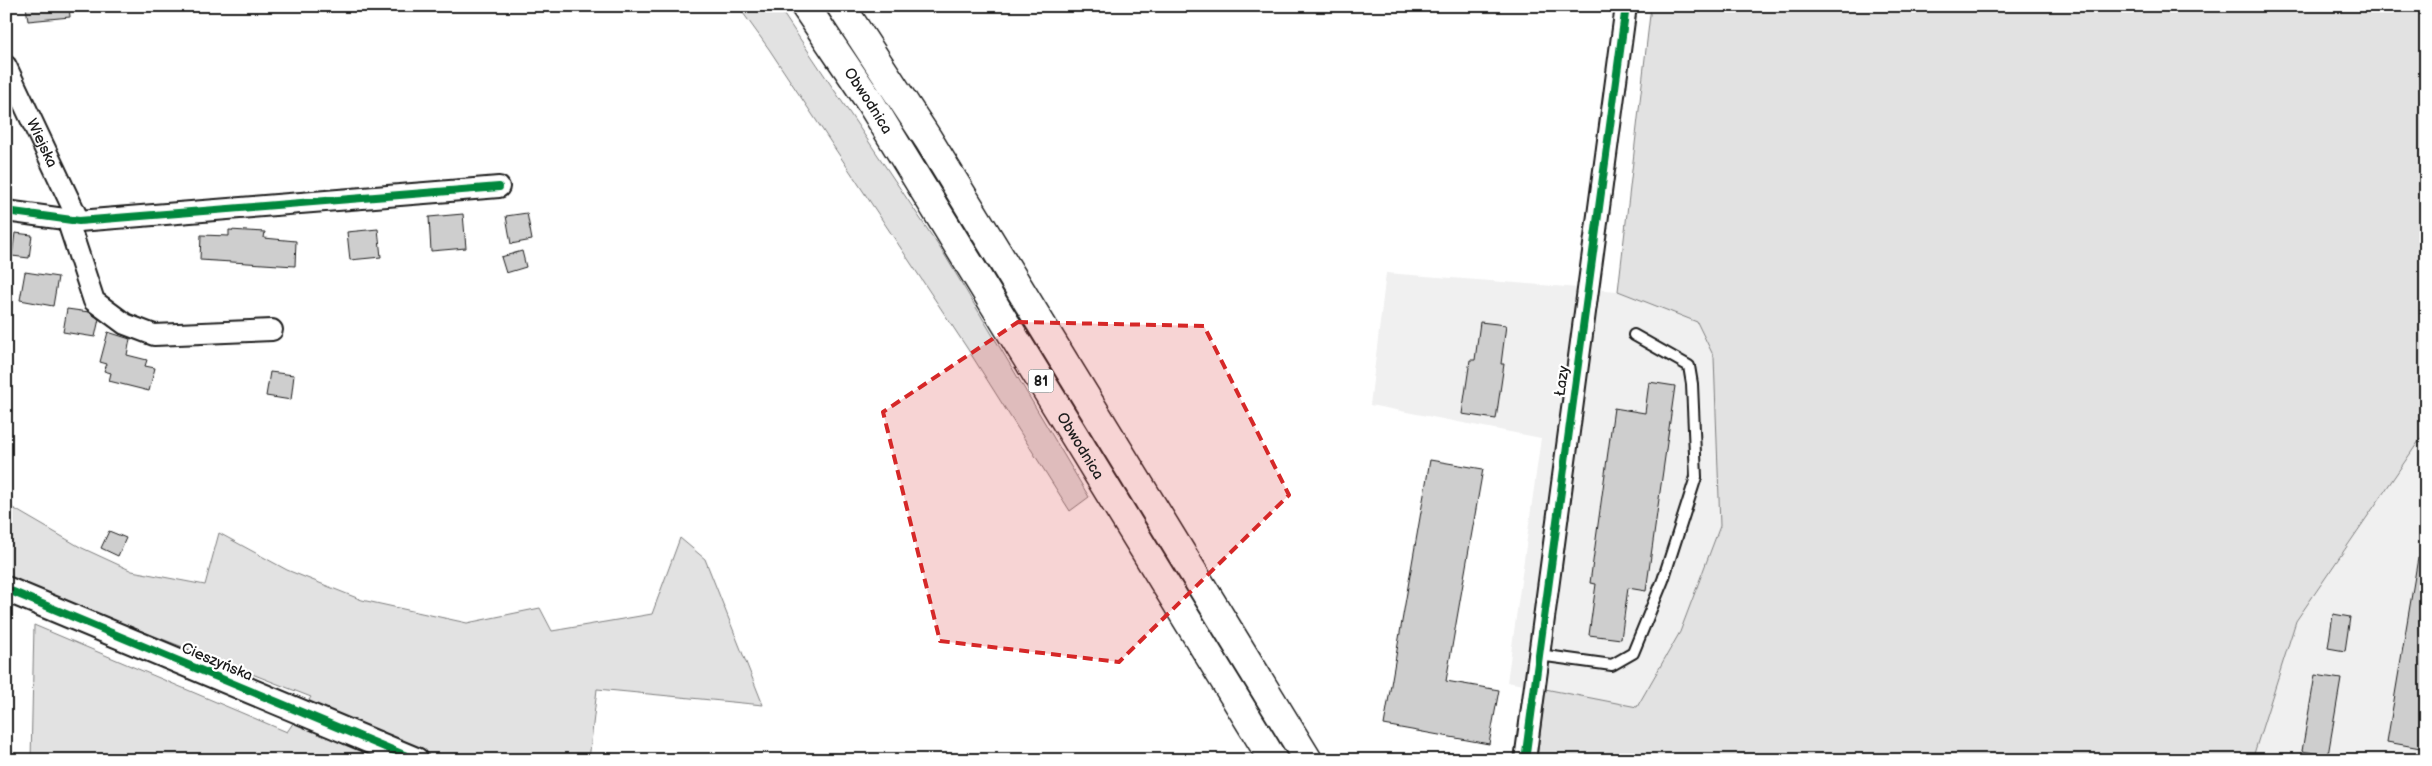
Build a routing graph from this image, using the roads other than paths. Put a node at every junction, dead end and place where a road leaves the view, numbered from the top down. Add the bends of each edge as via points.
1 (805, 6) edge
2 (841, 6) edge
3 (1626, 6) edge
4 (6, 66) edge
5 (499, 187) dead end
6 (6, 211) edge
7 (73, 220) junction
8 (272, 330) dead end
9 (1634, 335) dead end
10 (6, 589) edge
11 (1539, 655) junction
12 (416, 760) edge
13 (1272, 760) edge
14 (1308, 760) edge
15 (1525, 760) edge

1 - 13 main road, Obwodnica / 81 via 895,144
2 - 14 main road, Obwodnica / 81 via 928,139
3 - 11 street, Łazy
4 - 7 street, Wiejska
5 - 7 street
6 - 7 street
7 - 8 street, Wiejska via 94,301 125,324 154,334
9 - 11 lane via 1689,366 1696,477 1663,580 1633,653 1612,665
10 - 12 street, Cieszyńska
11 - 15 street, Łazy

